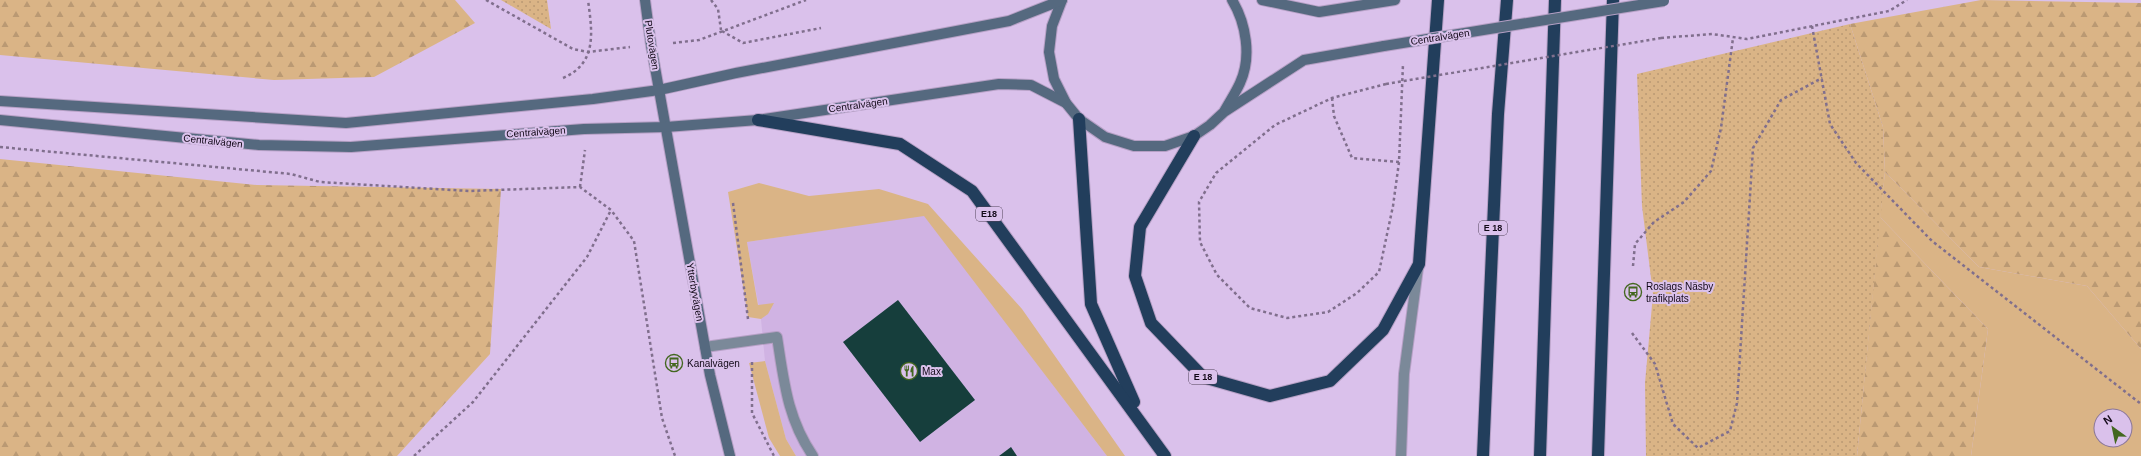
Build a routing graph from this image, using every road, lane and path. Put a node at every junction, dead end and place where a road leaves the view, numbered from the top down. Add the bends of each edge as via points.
1 (486, 0) edge
2 (588, 0) edge
3 (645, 0) edge
4 (711, 0) edge
5 (806, 0) edge
6 (1062, 0) edge
7 (1232, 0) edge
8 (1262, 0) edge
9 (1394, 0) edge
10 (1438, 0) edge
11 (1507, 0) edge
12 (1555, 0) edge
13 (1613, 0) edge
14 (1907, 0) edge
15 (1667, 1) edge
16 (1812, 26) junction
17 (821, 28) dead end
18 (721, 30) junction
19 (1733, 38) junction
20 (588, 52) junction
21 (1403, 62) dead end
22 (1822, 78) junction
23 (558, 81) dead end
24 (659, 90) junction
25 (1332, 98) junction
26 (0, 101) edge
27 (1066, 103) junction
28 (1224, 112) junction
29 (0, 120) edge
30 (758, 120) junction
31 (1079, 120) junction
32 (666, 127) junction
33 (1194, 136) junction
34 (0, 147) edge
35 (1398, 162) junction
36 (611, 210) junction
37 (1419, 264) junction
38 (1633, 266) dead end
39 (1632, 333) dead end
40 (705, 346) junction
41 (2141, 404) edge
42 (1143, 423) junction
43 (414, 456) edge
44 (675, 456) edge
45 (730, 456) edge
46 (813, 456) edge
47 (1165, 456) edge
48 (1401, 456) edge
49 (1484, 456) edge
50 (1540, 456) edge
51 (1598, 456) edge

1 - 20 path via 573,49
2 - 20 path via 592,32
3 - 24 street, Plutovägen
4 - 18 path via 718,9
5 - 18 path
6 - 24 street, Centralvägen via 1009,21
6 - 27 street, Centralvägen via 1052,26 1049,52 1054,79
7 - 28 street, Centralvägen via 1241,15 1247,49 1241,82
8 - 9 street via 1319,12
10 - 37 highway, E 18
11 - 49 highway, E 18 via 1498,114
12 - 50 highway
13 - 51 highway
14 - 16 path via 1889,11
15 - 28 street, Centralvägen, bridge via 1304,60
16 - 19 path via 1747,39
16 - 22 path
17 - 18 path via 743,43
19 - 25 path, bridge via 1712,34 1661,38 1386,84
19 - 38 path via 1721,128 1711,171 1684,202 1654,222 1635,244
20 - 23 path via 581,67
21 - 35 path
22 - 39 path via 1781,100 1753,148 1737,403 1730,431 1698,448 1673,424 1654,364
22 - 41 path via 1830,124 1861,169 1932,241
24 - 26 street, Centralvägen via 593,100 346,123
24 - 32 street, Plutovägen
25 - 35 path via 1334,116 1352,158
25 - 35 path via 1275,125 1216,173 1199,202 1200,242 1217,275 1250,308 1288,318 1328,312 1357,293 1379,272 1393,206
27 - 30 street, Centralvägen via 1032,86 999,84
27 - 31 street, Centralvägen
28 - 33 street, Centralvägen
29 - 32 street, Centralvägen via 259,145 351,147 599,128
30 - 32 street, Centralvägen
30 - 42 highway, E18 via 900,144 972,191
31 - 33 street, Centralvägen via 1105,137 1134,146 1165,146
31 - 42 highway, E18 via 1091,304
32 - 40 street, Ytterbyvägen
33 - 37 highway, E 18 via 1140,227 1135,276 1151,323 1202,377 1270,396 1330,381 1383,330
34 - 36 path via 291,174 320,182 469,191 580,187
36 - 43 path via 587,257 473,402
36 - 44 path via 634,241 662,418
37 - 48 lane via 1404,374
40 - 45 street, Ytterbyvägen
40 - 46 lane via 777,337 791,416 804,444
42 - 47 highway, E18

